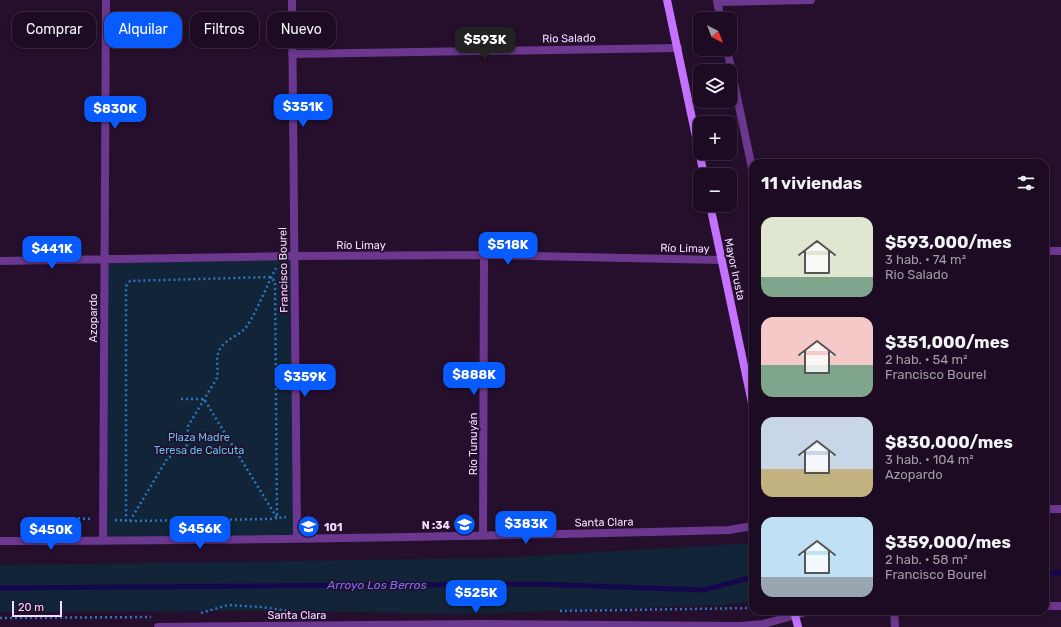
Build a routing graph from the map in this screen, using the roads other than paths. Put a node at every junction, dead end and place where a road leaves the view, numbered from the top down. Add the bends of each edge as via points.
1 (106, 0) edge
2 (292, 0) edge
3 (667, 0) edge
4 (811, 0) edge
5 (719, 12) edge
6 (678, 48) junction
7 (292, 54) junction
8 (728, 56) edge
9 (750, 159) edge
10 (703, 168) edge
11 (711, 212) edge
12 (1049, 251) edge
13 (1061, 251) edge
14 (484, 255) junction
15 (294, 256) junction
16 (105, 260) junction
17 (721, 260) junction
18 (0, 261) edge
19 (749, 390) edge
20 (1049, 509) edge
21 (1061, 509) edge
22 (749, 527) edge
23 (483, 536) junction
24 (297, 539) junction
25 (0, 541) edge
26 (103, 541) junction
27 (1049, 606) edge
28 (1061, 606) edge
29 (789, 615) edge
30 (795, 615) edge
31 (894, 615) edge
32 (297, 626) edge
33 (486, 626) edge
34 (158, 627) edge
35 (798, 627) edge
36 (895, 627) edge

1 - 16 street, Azopardo
2 - 7 street, Francisco Bourel
3 - 6 main road
4 - 5 street via 717,2
6 - 7 street, Rio Salado
6 - 10 main road
7 - 15 street, Francisco Bourel
8 - 9 street
11 - 17 main road, Mayor Irusta
12 - 13 street
14 - 15 street, Río Limay
14 - 17 street, Río Limay
14 - 23 street, Río Tunuyán
15 - 16 street, Río Limay
15 - 24 street, Francisco Bourel
16 - 18 street, Río Limay
16 - 26 street, Azopardo
17 - 19 main road, Mayor Irusta
20 - 21 street
22 - 23 street, Santa Clara via 729,530
23 - 24 street, Santa Clara
24 - 26 street, Santa Clara
25 - 26 street, Santa Clara
27 - 28 street
29 - 33 street, Santa Clara via 763,624 740,626
30 - 35 main road
31 - 36 street
32 - 33 street, Santa Clara
32 - 34 street, Santa Clara

